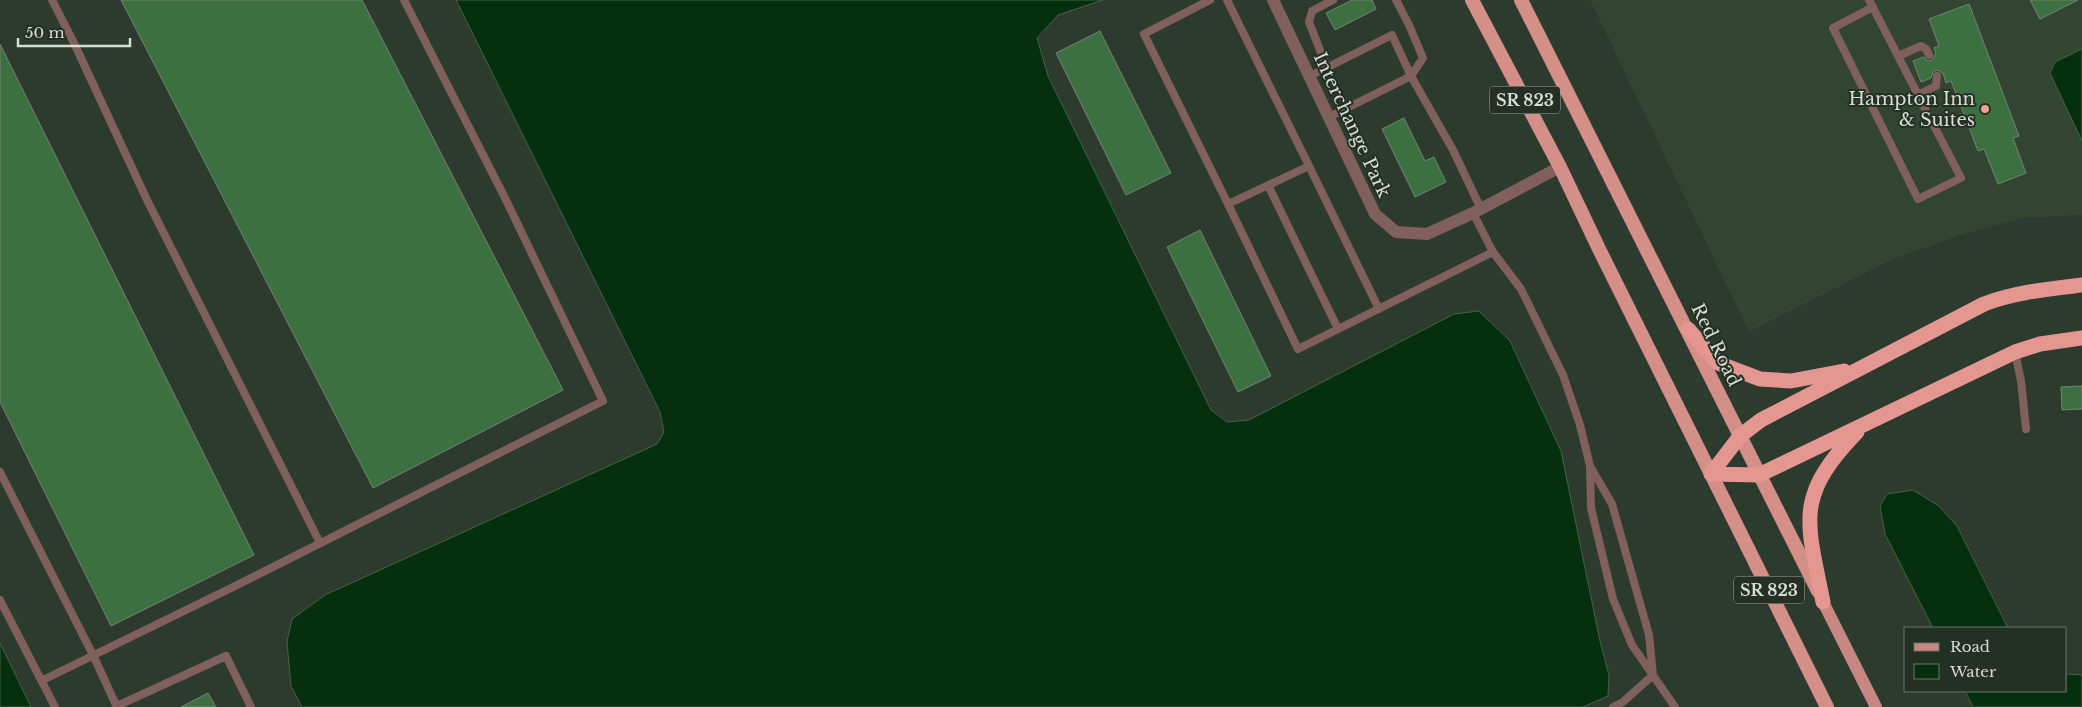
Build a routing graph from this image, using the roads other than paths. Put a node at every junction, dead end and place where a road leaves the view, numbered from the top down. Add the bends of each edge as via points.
1 (52, 0) edge
2 (404, 0) edge
3 (1210, 0) edge
4 (1227, 0) edge
5 (1273, 0) edge
6 (1333, 0) edge
7 (1396, 0) edge
8 (1472, 0) edge
9 (1521, 0) edge
10 (1871, 3) edge
11 (1929, 55) dead end
12 (1898, 56) junction
13 (1327, 68) junction
14 (1310, 76) junction
15 (1411, 76) junction
16 (1937, 76) dead end
17 (1918, 95) junction
18 (1329, 117) junction
19 (1309, 166) junction
20 (1560, 167) junction
21 (1268, 186) junction
22 (1228, 204) junction
23 (1477, 211) junction
24 (1493, 252) junction
25 (2082, 285) edge
26 (1379, 309) junction
27 (1338, 329) junction
28 (1688, 329) junction
29 (2082, 338) edge
30 (2015, 352) junction
31 (1860, 368) junction
32 (1864, 425) junction
33 (2026, 429) dead end
34 (1740, 436) junction
35 (1590, 466) junction
36 (0, 472) edge
37 (1711, 474) junction
38 (1758, 475) junction
39 (320, 543) junction
40 (0, 600) edge
41 (1823, 602) junction
42 (93, 655) junction
43 (1653, 675) junction
44 (43, 680) junction
45 (117, 706) edge
46 (55, 707) edge
47 (251, 707) edge
48 (1613, 707) edge
49 (1676, 707) edge
50 (1827, 707) edge
51 (1876, 707) edge

1 - 39 lane via 147,200
2 - 39 lane via 603,401
3 - 22 lane via 1144,34
4 - 19 lane
5 - 14 street, Interchange Park
6 - 13 lane via 1312,11 1309,22
7 - 15 lane via 1423,58
8 - 20 highway, SR 823
9 - 28 highway, Red Road / SR 823
10 - 12 lane
10 - 17 lane via 1833,28 1918,199 1961,178
11 - 12 lane via 1921,46
12 - 17 lane
13 - 14 lane
13 - 15 lane via 1392,35
14 - 18 street, Interchange Park
15 - 18 lane
15 - 23 lane via 1453,150
16 - 17 lane via 1936,86
18 - 23 street, Interchange Park via 1375,214 1396,232 1427,234
19 - 21 lane
19 - 26 lane
20 - 23 street, Interchange Park
20 - 37 highway, SR 823
21 - 22 lane
21 - 27 lane
22 - 27 lane via 1298,349
23 - 24 lane
24 - 26 lane
24 - 35 lane via 1521,289 1563,375
25 - 31 highway via 2000,298
26 - 27 lane
28 - 31 highway via 1718,363 1760,379 1790,381
28 - 34 highway, Red Road / SR 823
29 - 30 highway via 2040,344
30 - 32 highway
30 - 33 lane via 2022,381
31 - 34 highway via 1761,420
32 - 38 highway
32 - 41 highway via 1830,462 1813,492 1809,522
34 - 37 highway
34 - 38 highway, Red Road / SR 823
35 - 43 lane via 1612,504 1649,635
35 - 43 lane via 1590,508 1613,599 1632,645
36 - 42 lane
37 - 38 highway
37 - 50 highway, SR 823
38 - 41 highway, Red Road / SR 823
39 - 42 lane
40 - 44 lane
41 - 51 main road, Red Road / SR 823
42 - 44 lane
42 - 45 lane
43 - 48 lane
43 - 49 lane
44 - 46 lane
45 - 47 lane via 226,656

